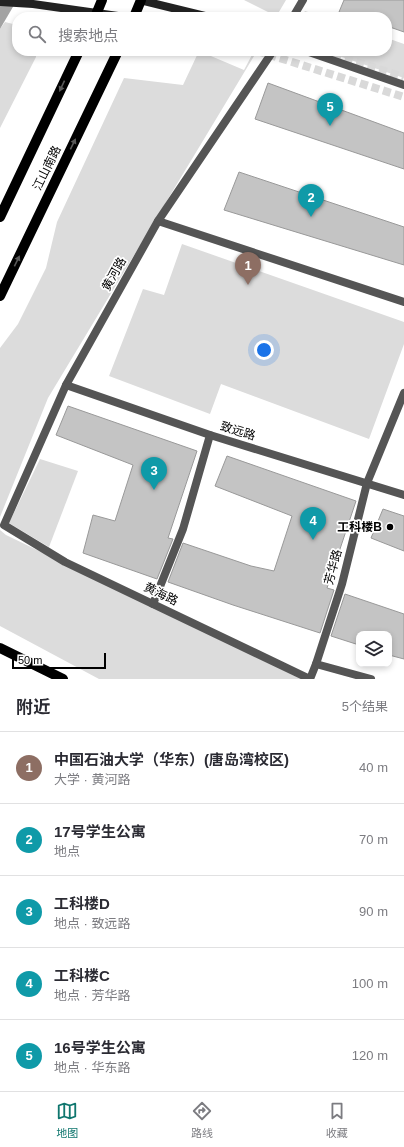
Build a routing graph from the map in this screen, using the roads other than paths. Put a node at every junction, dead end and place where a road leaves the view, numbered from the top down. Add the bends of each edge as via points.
1 (102, 0) edge
2 (141, 0) edge
3 (303, 0) edge
4 (0, 2) edge
5 (79, 12) edge
6 (97, 12) edge
7 (136, 12) edge
8 (189, 12) edge
9 (296, 12) edge
10 (77, 56) edge
11 (116, 56) edge
12 (270, 56) edge
13 (320, 56) edge
14 (404, 85) edge
15 (0, 217) edge
16 (158, 221) junction
17 (0, 296) edge
18 (404, 302) edge
19 (66, 386) junction
20 (404, 393) edge
21 (210, 435) junction
22 (367, 483) junction
23 (404, 495) edge
24 (4, 525) joint
25 (154, 604) junction
26 (0, 648) edge
27 (316, 664) junction
28 (63, 679) edge
29 (310, 679) edge
30 (371, 679) edge

1 - 6 main road
2 - 7 main road
2 - 8 main road
3 - 9 street
4 - 5 main road via 33,4
10 -> 15 main road, 江山南路
17 -> 11 main road, 江山南路
12 - 16 street, 黄河路
13 - 14 street
16 - 18 street
16 - 19 street, 黄河路
19 - 21 street, 致远路
19 - 24 street, 黄河路
20 - 22 street, 芳华路
21 - 22 street, 致远路
21 - 25 street via 183,529
22 - 23 street, 致远路
22 - 27 street, 芳华路 via 342,584
24 - 25 street, 黄海路 via 65,562
25 - 29 street, 黄海路
26 - 28 main road
27 - 29 street, 芳华路
27 - 30 street

